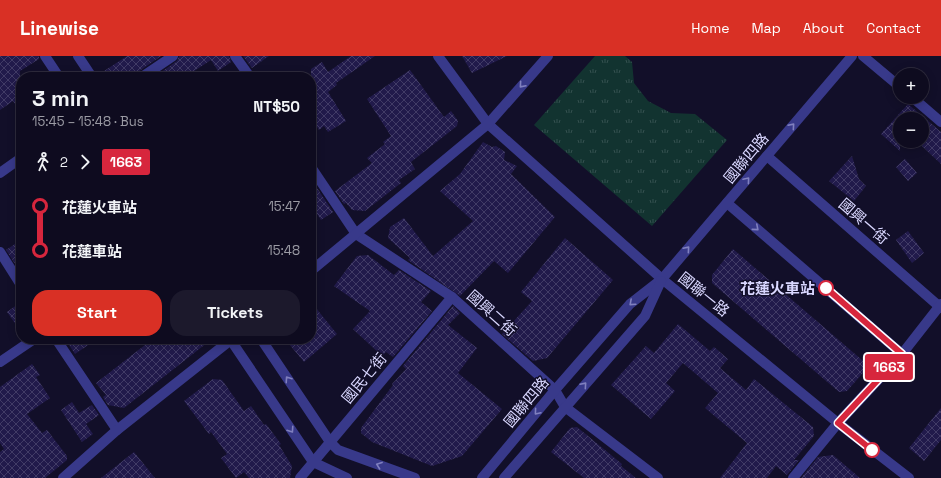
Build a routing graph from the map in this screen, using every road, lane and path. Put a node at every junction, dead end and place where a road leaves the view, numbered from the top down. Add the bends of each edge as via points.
1 (45, 56) edge
2 (78, 56) edge
3 (173, 56) edge
4 (235, 56) edge
5 (438, 56) edge
6 (548, 56) edge
7 (852, 56) edge
8 (863, 56) edge
9 (56, 72) edge
10 (89, 72) edge
11 (149, 72) edge
12 (246, 72) edge
13 (893, 81) edge
14 (920, 104) edge
15 (941, 122) edge
16 (488, 124) junction
17 (767, 156) junction
18 (16, 161) edge
19 (0, 172) edge
20 (316, 174) edge
21 (727, 203) junction
22 (356, 234) junction
23 (0, 252) edge
24 (316, 268) edge
25 (16, 276) edge
26 (662, 279) junction
27 (452, 297) junction
28 (940, 306) edge
29 (27, 344) edge
30 (59, 344) edge
31 (225, 344) edge
32 (234, 344) edge
33 (264, 344) edge
34 (902, 354) junction
35 (0, 362) edge
36 (555, 390) junction
37 (565, 407) junction
38 (838, 423) junction
39 (117, 430) junction
40 (330, 442) junction
41 (313, 462) junction
42 (63, 478) edge
43 (300, 478) edge
44 (347, 478) edge
45 (415, 478) edge
46 (482, 478) edge
47 (504, 478) edge
48 (658, 478) edge
49 (793, 478) edge
50 (909, 478) edge

1 - 9 street
2 - 10 street
3 - 11 street
4 - 12 street
5 - 16 street, 國聯一路
6 -> 16 street
17 -> 7 street, 國聯四路
8 - 13 street
14 - 15 street
16 - 22 street
16 - 26 street, 國聯一路
21 -> 17 street, 國聯四路
17 - 28 street, 國興一街
18 - 19 street
20 - 22 street, 國興二街
26 -> 21 street, 國聯四路
21 -> 34 street
22 - 24 street
22 - 27 street, 國興二街
23 - 25 street
26 -> 36 street, 國聯四路 via 630,304
37 -> 26 street, 國聯四路 via 644,316
26 - 38 street, 國聯一路
27 - 36 street, 國興二街
27 - 40 street, 國民七街
28 - 34 street
29 - 35 street
30 - 39 street
31 - 39 street
32 -> 41 street
40 -> 33 street
34 - 38 street
36 - 37 street, 國興二街
36 -> 46 street, 國聯四路
37 - 47 street, 國聯四路
37 - 48 street, 國興二街
38 - 49 street
38 - 50 street, 國聯一路
39 - 42 street
40 - 41 street, 國民七街
45 -> 40 street via 338,450
41 - 43 street, 國民七街
41 - 44 street

